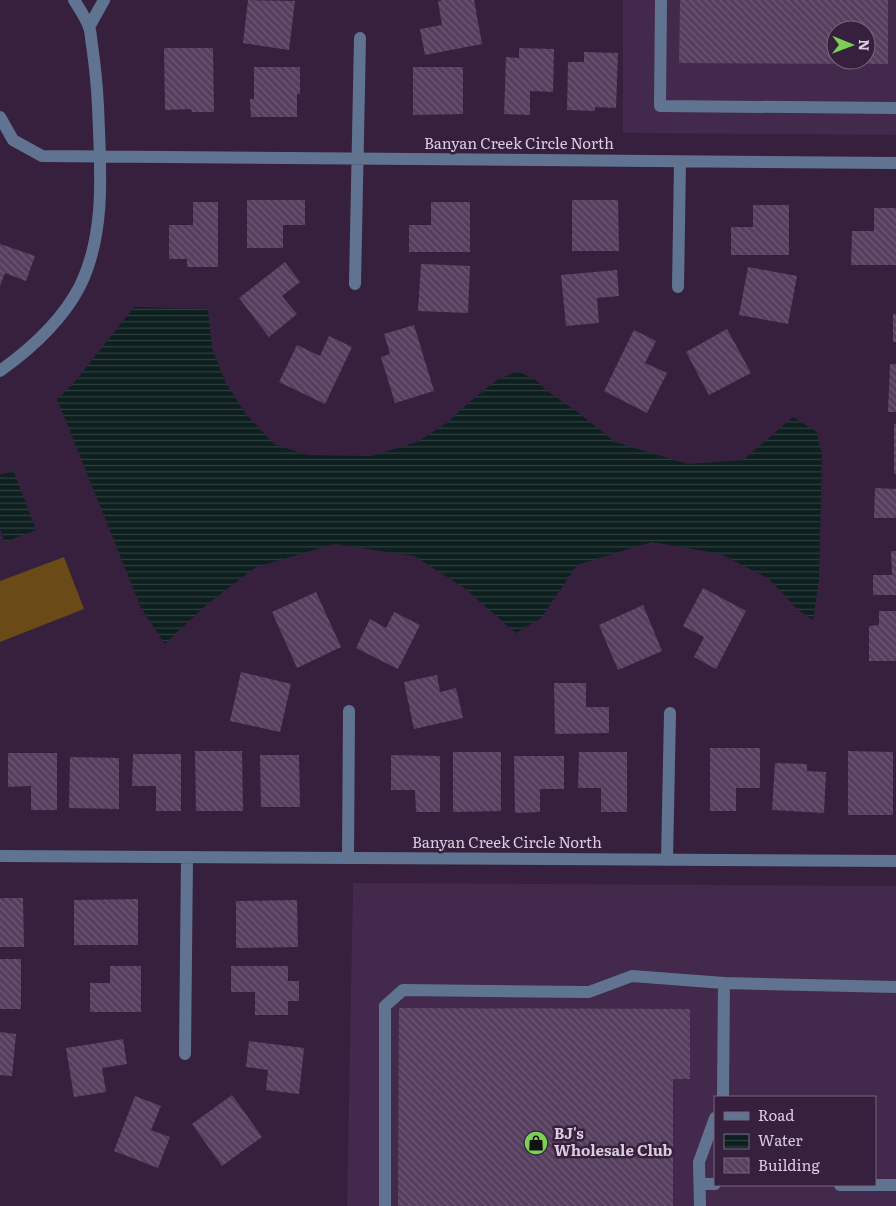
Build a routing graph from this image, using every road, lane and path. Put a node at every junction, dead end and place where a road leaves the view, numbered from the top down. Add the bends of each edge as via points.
1 (74, 0) edge
2 (104, 0) edge
3 (661, 0) edge
4 (89, 27) junction
5 (360, 38) dead end
6 (896, 108) edge
7 (0, 117) edge
8 (99, 157) junction
9 (358, 160) junction
10 (680, 162) junction
11 (896, 162) edge
12 (355, 284) dead end
13 (678, 287) dead end
14 (0, 371) edge
15 (349, 711) dead end
16 (670, 713) dead end
17 (0, 856) edge
18 (187, 857) junction
19 (348, 858) junction
20 (667, 860) junction
21 (896, 861) edge
22 (724, 983) junction
23 (896, 987) edge
24 (185, 1054) dead end
25 (723, 1096) edge
26 (714, 1121) edge
27 (700, 1184) junction
28 (714, 1184) edge
29 (876, 1185) edge
30 (896, 1185) edge
31 (385, 1206) edge
32 (700, 1206) edge

1 - 4 street
2 - 4 street
3 - 6 street via 660,106
4 - 8 street via 96,77
5 - 9 street
7 - 8 street, Banyan Creek Circle North via 13,140 42,156
8 - 9 street, Banyan Creek Circle North
8 - 14 street via 97,226 80,286 48,330
9 - 10 street, Banyan Creek Circle North
9 - 12 street
10 - 11 street, Banyan Creek Circle North
10 - 13 street
15 - 19 street
16 - 20 street
17 - 18 street, Banyan Creek Circle North
18 - 19 street, Banyan Creek Circle North
18 - 24 street
19 - 20 street, Banyan Creek Circle North
20 - 21 street, Banyan Creek Circle North
22 - 23 street
22 - 25 street
22 - 31 street via 632,976 589,992 403,990 385,1006
26 - 27 street via 700,1162
27 - 28 street
27 - 32 street
29 - 30 street

